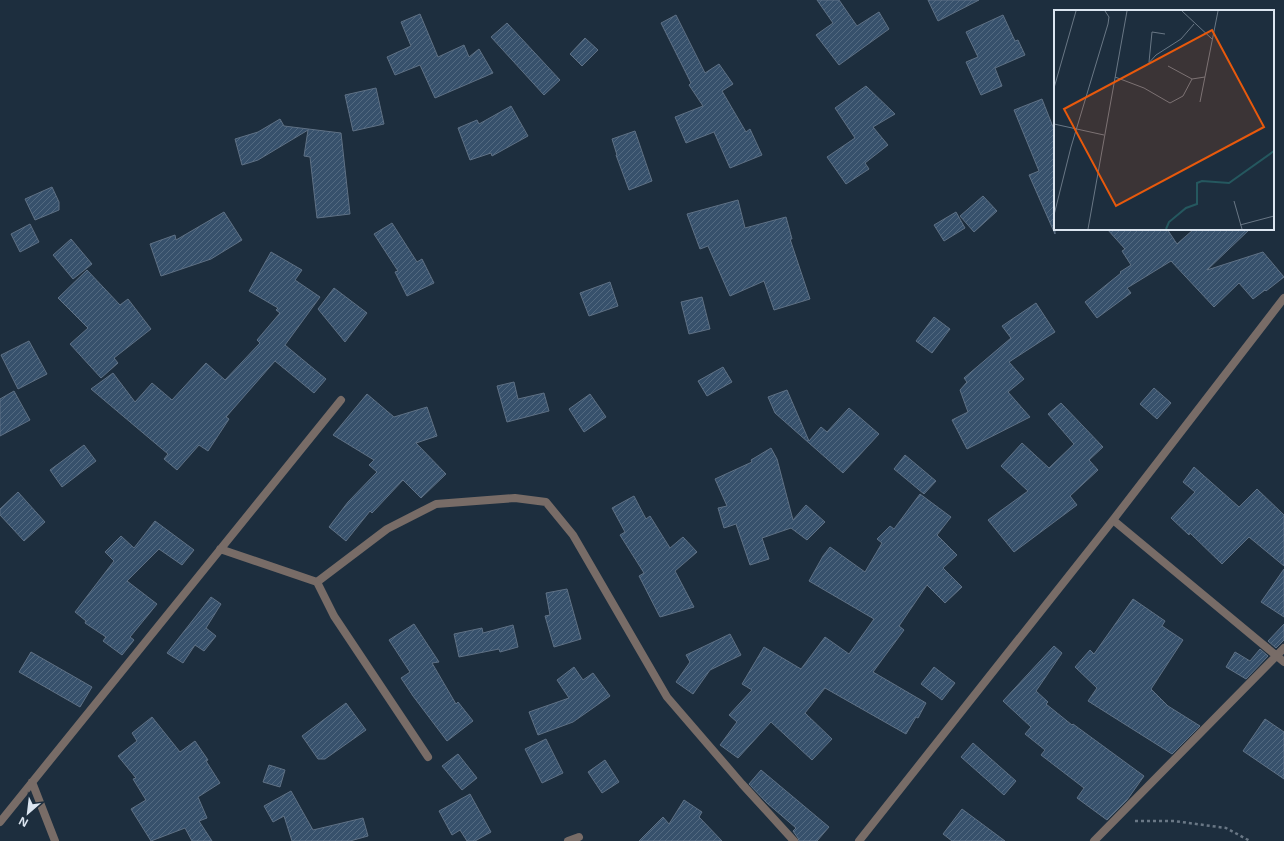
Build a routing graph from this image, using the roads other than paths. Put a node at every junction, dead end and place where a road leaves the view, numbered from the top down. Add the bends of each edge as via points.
1 (1284, 298) edge
2 (341, 400) dead end
3 (1113, 520) junction
4 (220, 549) junction
5 (317, 582) junction
6 (1284, 648) edge
7 (1277, 655) junction
8 (1284, 662) edge
9 (428, 756) dead end
10 (32, 782) junction
11 (0, 822) edge
12 (579, 837) dead end
13 (55, 841) edge
14 (568, 841) edge
15 (794, 841) edge
16 (859, 841) edge
17 (1094, 841) edge

1 - 3 street
2 - 4 street
3 - 7 street
3 - 16 street
4 - 5 street
4 - 10 street
5 - 9 street via 334,616
5 - 15 street via 387,529 436,504 515,498 546,502 574,535 667,697
6 - 7 street
7 - 8 street
7 - 17 street
10 - 11 street
10 - 13 street
12 - 14 street

